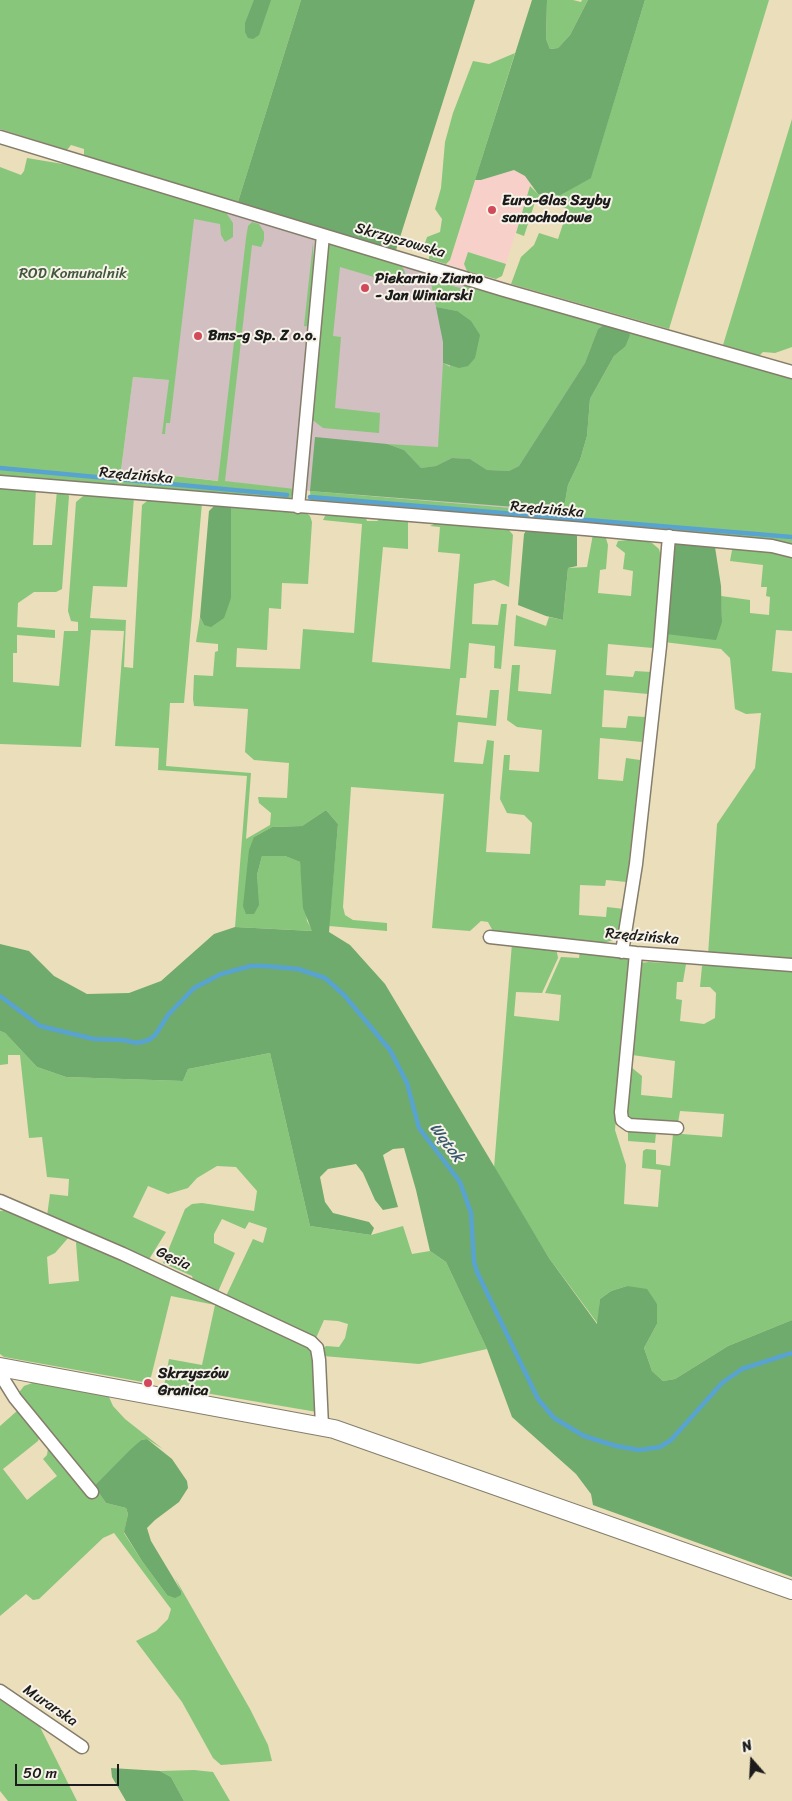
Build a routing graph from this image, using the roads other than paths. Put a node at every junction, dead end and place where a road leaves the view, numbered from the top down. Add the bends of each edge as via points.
1 (0, 136) edge
2 (322, 235) junction
3 (792, 372) edge
4 (0, 482) edge
5 (298, 507) junction
6 (669, 536) junction
7 (792, 551) edge
8 (490, 937) dead end
9 (622, 952) junction
10 (636, 953) junction
11 (792, 965) edge
12 (677, 1128) dead end
13 (0, 1201) edge
14 (0, 1368) edge
15 (322, 1426) junction
16 (92, 1492) dead end
17 (792, 1590) edge
18 (0, 1691) edge
19 (82, 1748) dead end

1 - 2 street, Skrzyszowska
2 - 3 street, Skrzyszowska
2 - 5 street
4 - 5 street, Rzędzińska
5 - 6 street, Rzędzińska
6 - 7 street, Rzędzińska via 772,546
6 - 9 street via 636,864
8 - 9 street, Rzędzińska
9 - 10 street, Rzędzińska
10 - 11 street, Rzędzińska
10 - 12 street via 622,1120 629,1125
13 - 15 street, Gęsia via 312,1342 319,1360
14 - 15 street
14 - 16 street via 4,1382 15,1398
15 - 17 street
18 - 19 street, Murarska

